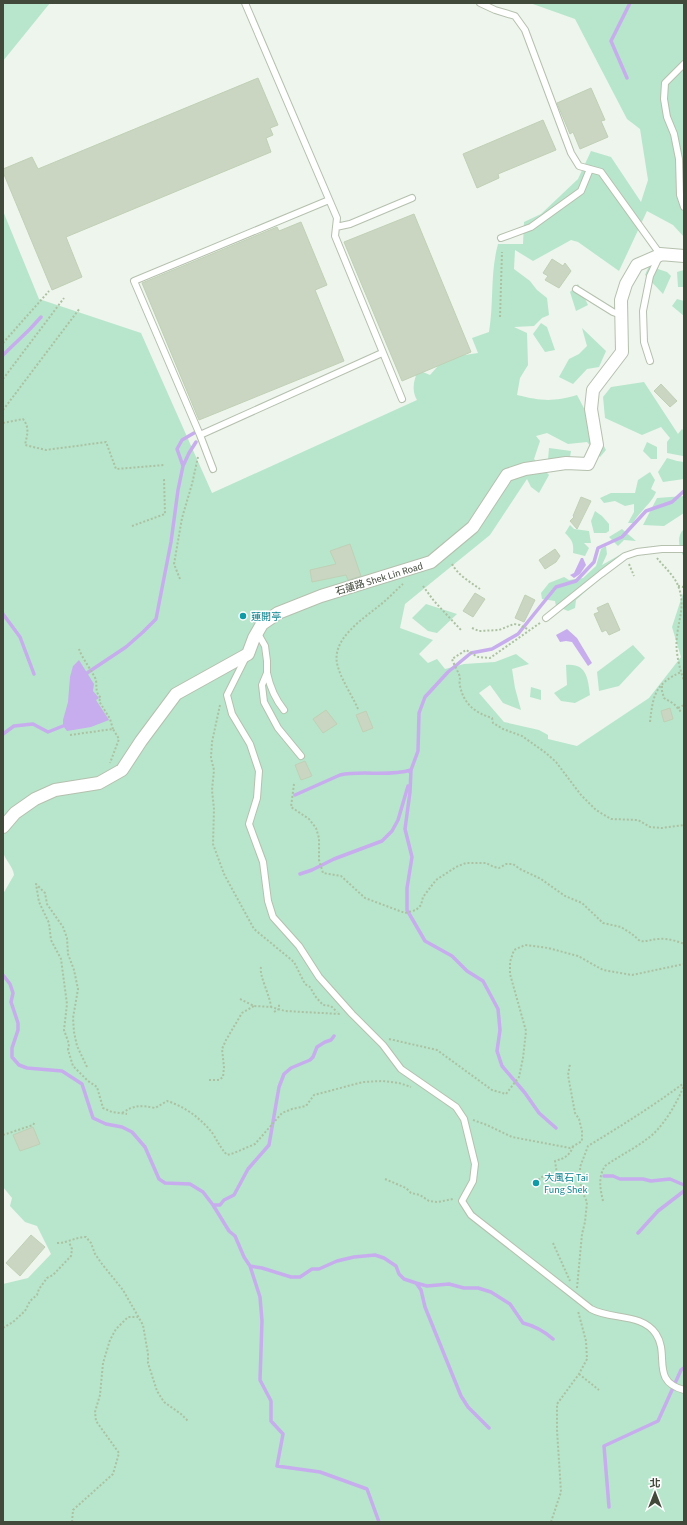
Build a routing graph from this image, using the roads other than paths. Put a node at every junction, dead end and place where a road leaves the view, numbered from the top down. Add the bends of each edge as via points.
1 (245, 3) edge
2 (480, 3) edge
3 (684, 64) edge
4 (590, 169) junction
5 (412, 198) dead end
6 (328, 200) junction
7 (684, 207) edge
8 (336, 227) junction
9 (501, 238) dead end
10 (660, 254) junction
11 (684, 256) edge
12 (576, 289) dead end
13 (621, 315) junction
14 (382, 353) junction
15 (650, 361) dead end
16 (402, 399) dead end
17 (201, 437) junction
18 (214, 469) dead end
19 (684, 549) edge
20 (546, 618) road end
21 (257, 632) junction
22 (248, 654) junction
23 (267, 673) junction
24 (284, 710) dead end
25 (301, 756) dead end
26 (3, 827) edge
27 (684, 1390) edge

1 - 6 lane
2 - 4 lane via 515,16 525,30 571,153 579,166
3 - 7 lane via 665,83 664,99 666,116 676,140 680,195
4 - 9 lane via 581,191 531,227
4 - 10 lane via 602,172
5 - 8 lane via 350,224
6 - 8 lane via 336,218
6 - 17 lane via 134,281
8 - 14 lane via 335,236
10 - 11 street, 石蓮路 Shek Lin Road
10 - 13 street, 石蓮路 Shek Lin Road via 637,265 626,284 621,300
10 - 15 lane via 650,276 643,311 644,342
12 - 13 lane
13 - 21 street, 石蓮路 Shek Lin Road via 622,352 593,390 591,409 598,445 588,464 566,463 525,469 507,475 473,527 431,562 321,596 278,613 262,624
14 - 16 lane
14 - 17 lane
17 - 18 lane
19 - 20 lane via 637,552 625,556
21 - 22 street, 石蓮路 Shek Lin Road
21 - 23 lane via 265,646
22 - 26 street via 176,694 122,770 100,783 54,790 35,799 15,813
22 - 27 lane via 227,694 232,714 250,744 259,771 257,798 249,824 263,862 268,901 273,917 299,946 319,977 383,1045 401,1069 456,1107 463,1117 475,1164 473,1181 462,1201 471,1215 595,1311 636,1320 652,1329 660,1341 665,1378 672,1386
23 - 24 lane via 270,686
23 - 25 lane via 262,685 264,702 278,728

